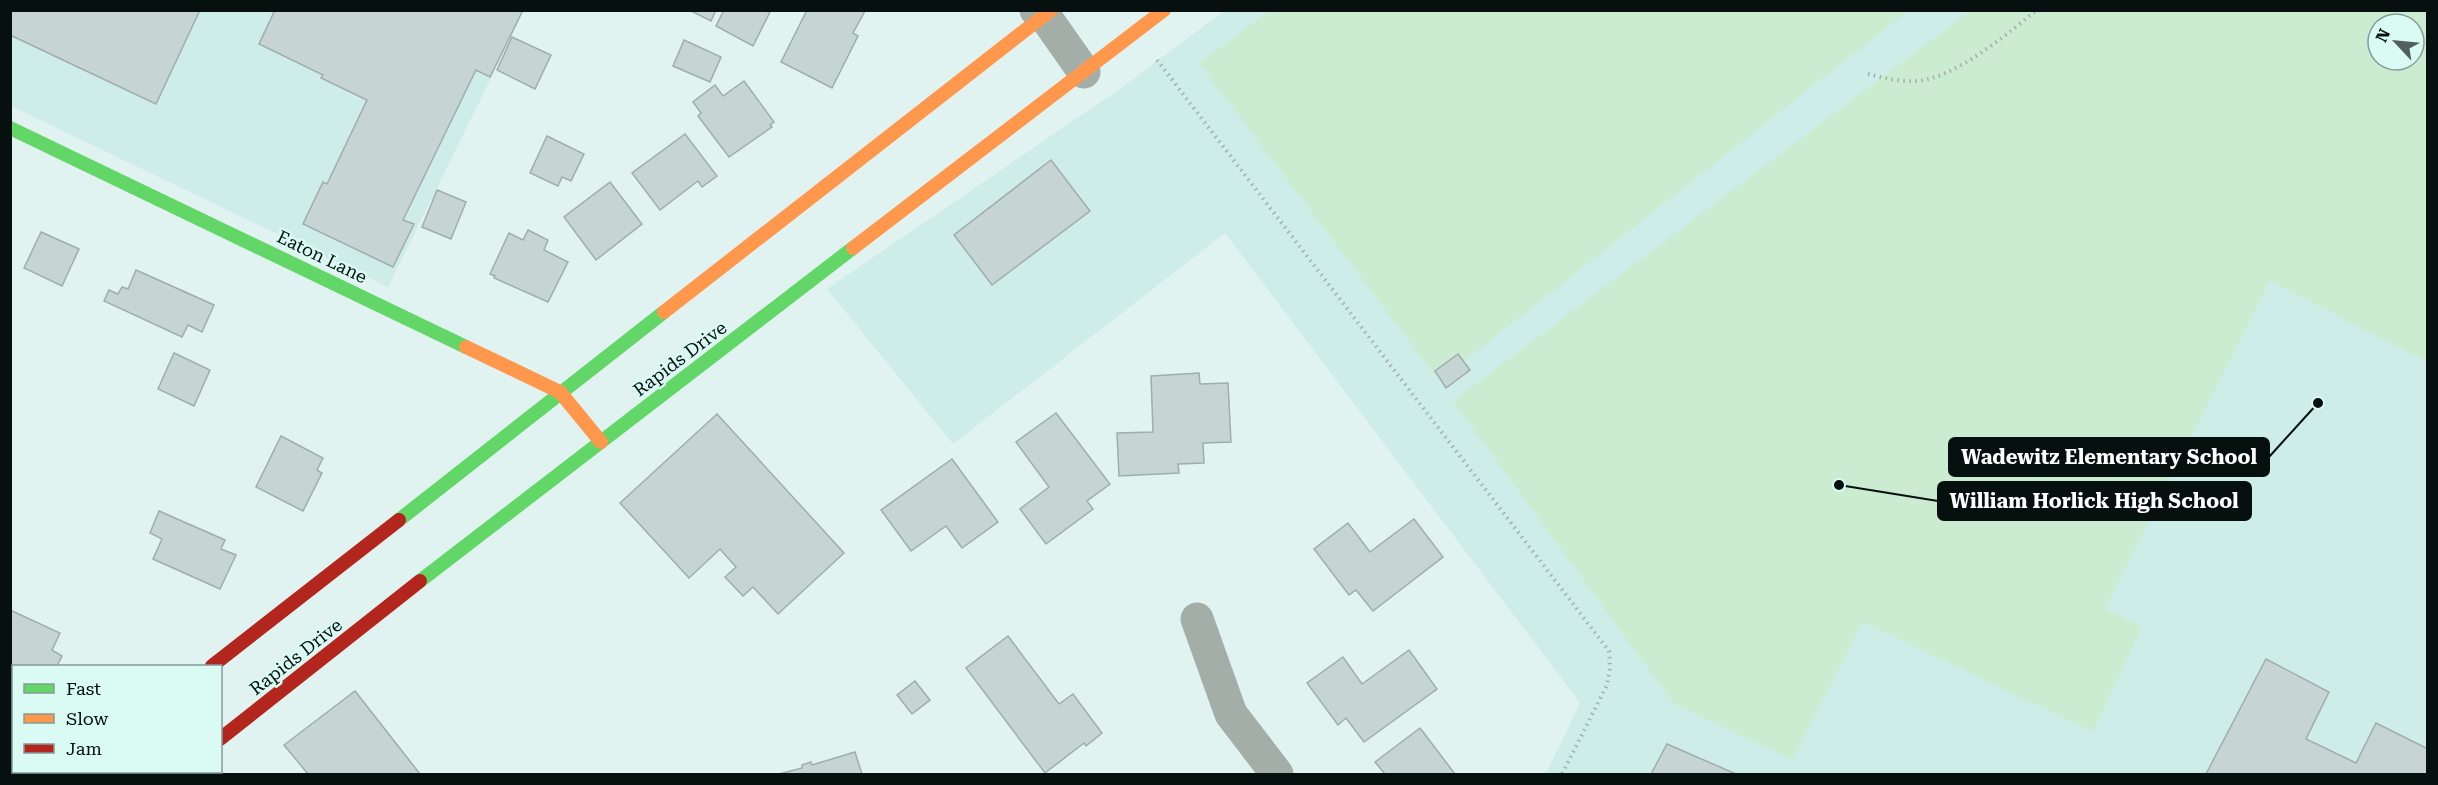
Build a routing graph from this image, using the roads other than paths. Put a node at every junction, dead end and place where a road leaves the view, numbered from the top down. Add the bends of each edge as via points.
1 (1164, 10) edge
2 (1044, 12) edge
3 (1084, 72) junction
4 (10, 128) edge
5 (560, 392) junction
6 (601, 442) junction
7 (1197, 620) dead end
8 (213, 665) edge
9 (222, 737) edge
10 (1277, 774) edge

1 - 3 street, Rapids Drive
2 - 3 street
2 - 5 street
3 - 6 street, Rapids Drive
4 - 5 street, Eaton Lane
5 - 6 street, Eaton Lane
5 - 8 street
6 - 9 street, Rapids Drive
7 - 10 street via 1231,714

